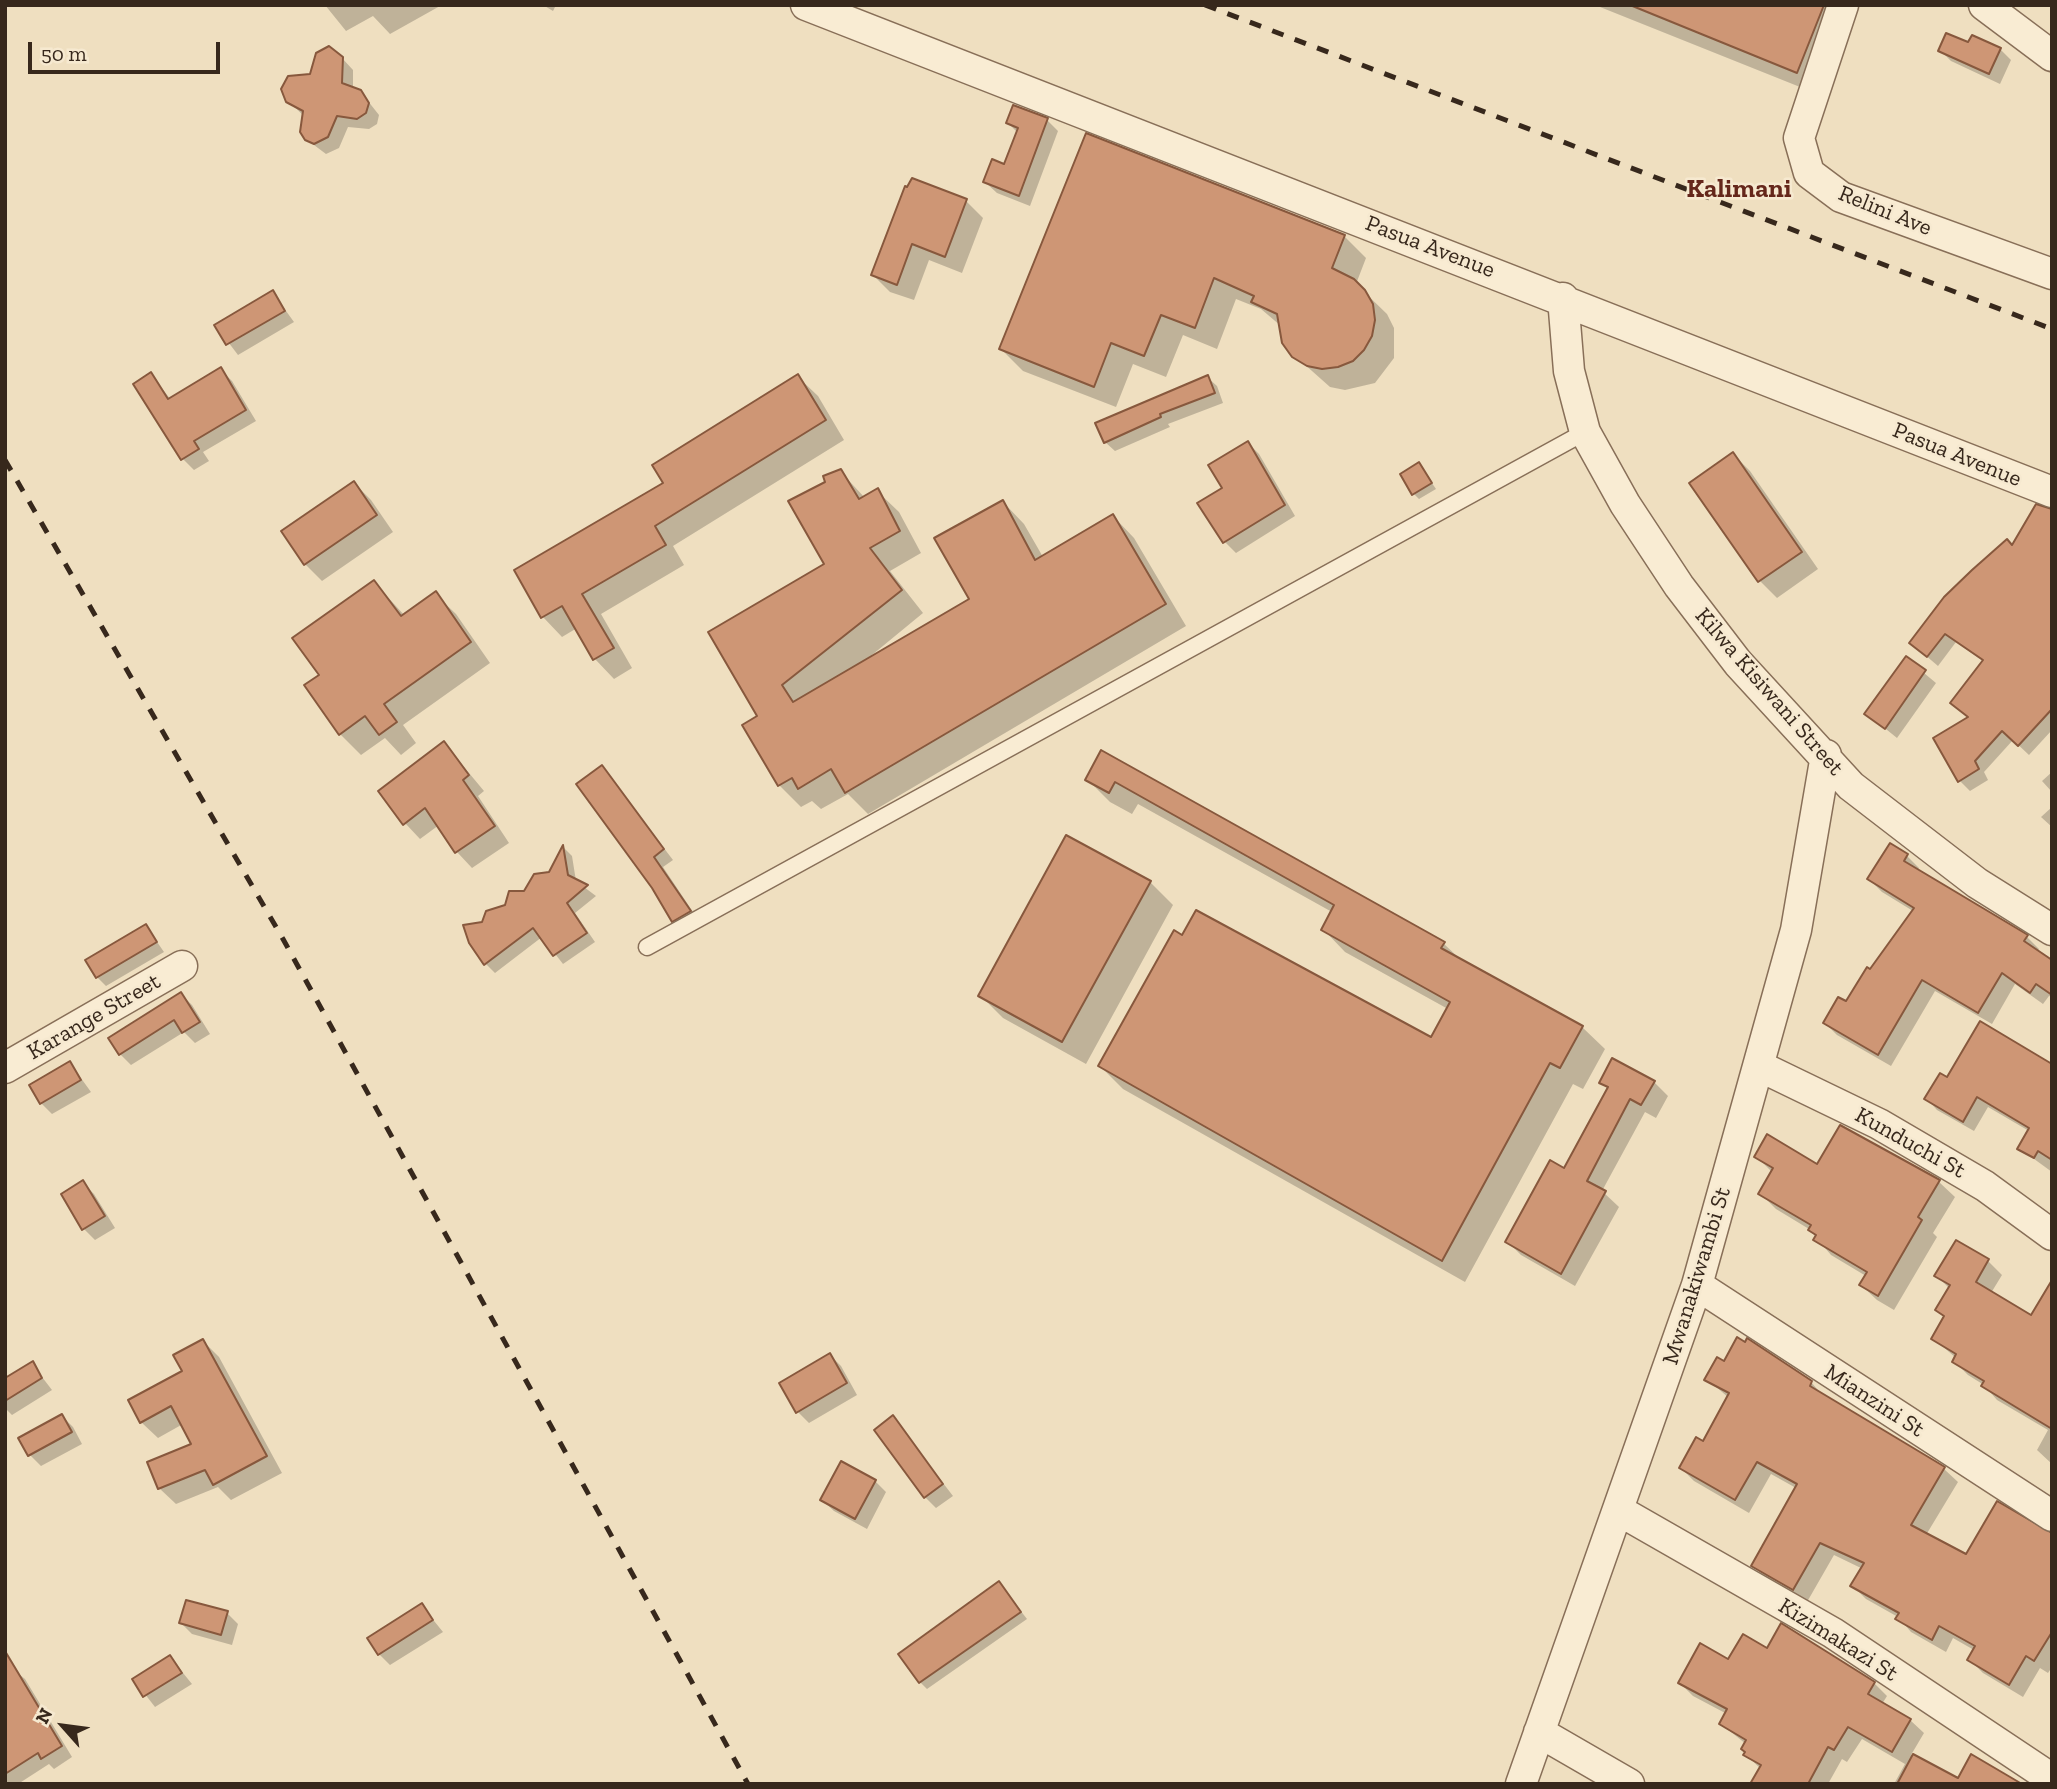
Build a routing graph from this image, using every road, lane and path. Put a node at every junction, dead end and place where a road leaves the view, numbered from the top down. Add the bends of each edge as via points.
1 (806, 5) edge
2 (1843, 5) edge
3 (1984, 5) edge
4 (2052, 56) edge
5 (2052, 274) edge
6 (1563, 298) junction
7 (1586, 432) junction
8 (2052, 492) edge
9 (1826, 755) junction
10 (2052, 930) edge
11 (647, 947) dead end
12 (182, 967) dead end
13 (1759, 1066) junction
14 (5, 1068) edge
15 (2052, 1235) edge
16 (1697, 1285) junction
17 (1618, 1510) junction
18 (2052, 1516) edge
19 (1539, 1732) junction
20 (2052, 1779) edge
21 (1521, 1784) edge
22 (1629, 1784) edge

1 - 6 street, Pasua Avenue
2 - 5 street, Relini Ave via 1799,138 1809,173 1841,197
3 - 4 street
6 - 7 street, Kilwa Kisiwani Street via 1569,371
6 - 8 street, Pasua Avenue
7 - 9 street, Kilwa Kisiwani Street via 1625,504 1679,586 1738,663
7 - 11 lane
9 - 10 street, Kilwa Kisiwani Street via 1851,786 1903,827 1977,883
9 - 13 street, Mwanakiwambi St via 1796,930
12 - 14 street, Karange Street
13 - 15 street, Kunduchi St via 1879,1124 1986,1186
13 - 16 street, Mwanakiwambi St
16 - 17 street, Mwanakiwambi St
16 - 18 street, Mianzini St
17 - 19 street, Mwanakiwambi St
17 - 20 street, Kizimakazi St via 1833,1633
19 - 21 street, Mwanakiwambi St
19 - 22 street

